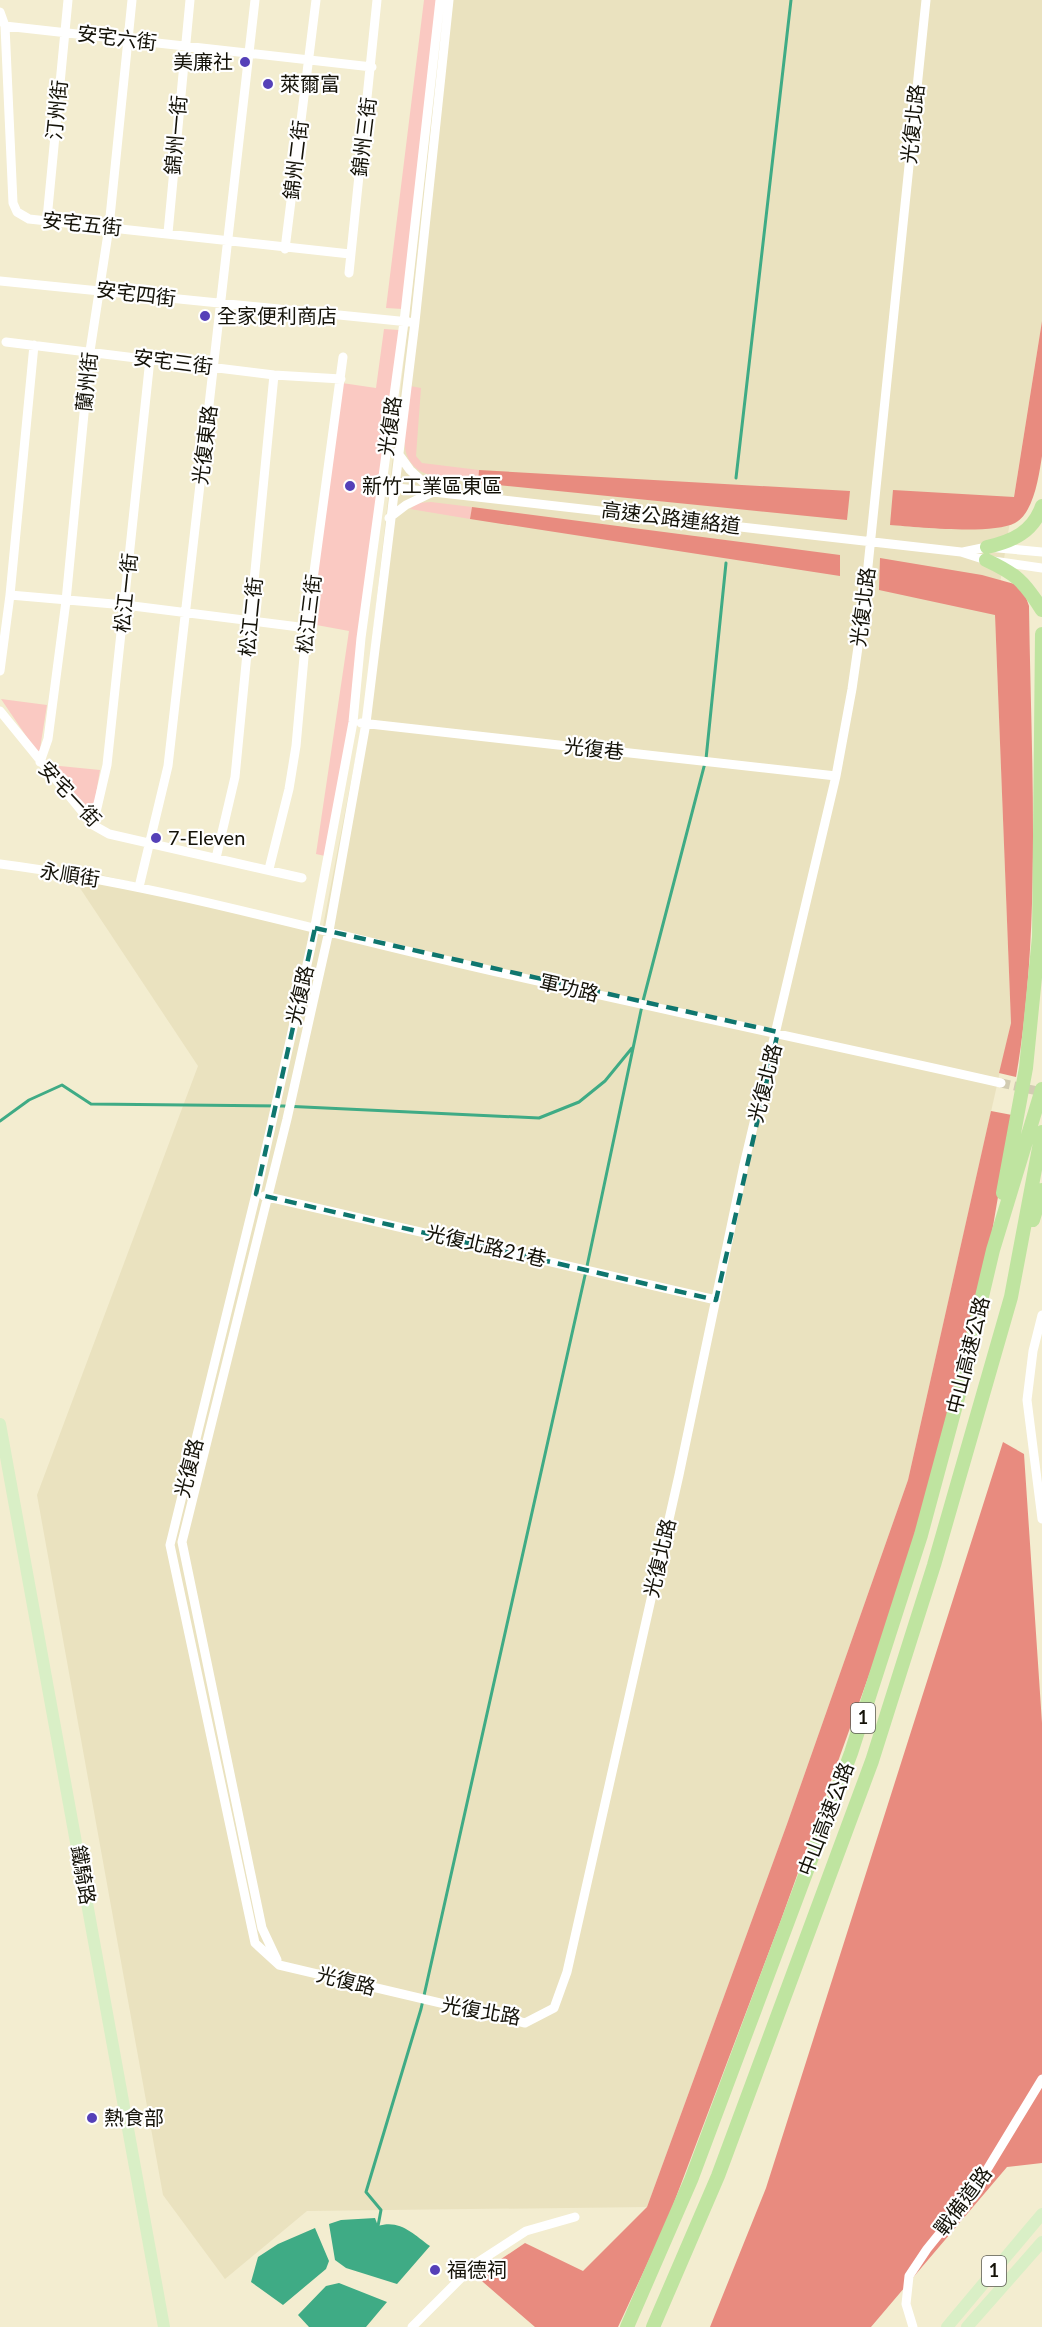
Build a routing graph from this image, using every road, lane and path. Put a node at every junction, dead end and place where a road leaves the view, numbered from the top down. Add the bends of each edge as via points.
1 (68, 0) edge
2 (132, 0) edge
3 (190, 0) edge
4 (255, 0) edge
5 (316, 0) edge
6 (377, 0) edge
7 (440, 0) edge
8 (449, 0) edge
9 (926, 0) edge
10 (0, 12) edge
11 (5, 26) junction
12 (65, 31) junction
13 (127, 40) junction
14 (184, 45) junction
15 (250, 53) junction
16 (308, 60) junction
17 (372, 68) junction
18 (46, 219) junction
19 (109, 227) junction
20 (168, 234) junction
21 (227, 242) junction
22 (285, 249) junction
23 (350, 254) junction
24 (349, 273) dead end
25 (0, 281) edge
26 (100, 289) junction
27 (220, 304) junction
28 (404, 322) junction
29 (415, 322) junction
30 (6, 342) dead end
31 (34, 345) junction
32 (90, 351) junction
33 (343, 357) dead end
34 (150, 359) junction
35 (214, 366) junction
36 (274, 375) junction
37 (341, 379) junction
38 (397, 452) junction
39 (381, 486) junction
40 (394, 487) junction
41 (434, 491) junction
42 (1042, 506) edge
43 (389, 518) junction
44 (1042, 552) edge
45 (986, 554) junction
46 (1042, 568) edge
47 (10, 595) junction
48 (66, 601) junction
49 (125, 605) junction
50 (1042, 610) edge
51 (185, 612) junction
52 (250, 621) junction
53 (307, 628) junction
54 (1042, 634) edge
55 (0, 671) edge
56 (0, 711) edge
57 (353, 722) junction
58 (366, 723) junction
59 (40, 762) junction
60 (836, 777) junction
61 (93, 825) junction
62 (150, 843) junction
63 (216, 858) junction
64 (0, 864) edge
65 (269, 870) junction
66 (302, 878) dead end
67 (139, 887) junction
68 (315, 928) junction
69 (329, 931) junction
70 (777, 1032) junction
71 (1000, 1083) tunnel mouth
72 (1042, 1089) edge
73 (1042, 1132) edge
74 (1042, 1190) edge
75 (256, 1194) junction
76 (269, 1197) junction
77 (993, 1250) junction
78 (1011, 1297) junction
79 (716, 1300) junction
80 (1042, 1315) edge
81 (0, 1424) edge
82 (1042, 1519) edge
83 (279, 1965) junction
84 (413, 1997) joint
85 (1042, 2079) edge
86 (1042, 2214) edge
87 (575, 2217) dead end
88 (1042, 2242) edge
89 (164, 2327) edge
90 (412, 2327) edge
91 (627, 2327) edge
92 (653, 2327) edge
93 (913, 2327) edge
94 (947, 2327) edge
95 (967, 2327) edge

1 - 12 street, 汀州街
2 - 13 street, 蘭州街
3 - 14 street, 錦州一街
4 - 15 street, 光復東路
5 - 16 street, 錦州二街
6 - 17 street, 錦州三街
7 - 28 street, 光復路
8 - 29 street, 光復路
9 - 60 street, 光復北路 via 864,605
10 - 11 street, 安宅五街
11 - 12 street, 安宅六街
11 - 18 street, 安宅五街 via 13,203 17,212 29,219
12 - 13 street, 安宅六街
12 - 18 street, 汀州街
13 - 14 street, 安宅六街
13 - 19 street, 蘭州街
14 - 15 street, 安宅六街
14 - 20 street, 錦州一街
15 - 16 street, 安宅六街
15 - 21 street, 光復東路
16 - 17 street, 安宅六街
16 - 22 street, 錦州二街
17 - 23 street, 錦州三街
18 - 19 street, 安宅五街
19 - 20 street, 安宅五街
19 - 26 street, 蘭州街
20 - 21 street, 安宅五街
21 - 22 street, 安宅五街
21 - 27 street, 光復東路
22 - 23 street, 安宅五街
23 - 24 street, 錦州三街
25 - 26 street, 安宅四街
26 - 27 street, 安宅四街
26 - 32 street, 蘭州街
27 - 28 street, 安宅四街
27 - 35 street, 光復東路
28 - 29 street, 安宅四街
28 - 39 street, 光復路
29 - 38 street, 光復路
30 - 31 street, 安宅三街
31 - 32 street, 安宅三街
31 - 47 street
32 - 34 street, 安宅三街
32 - 48 street, 蘭州街
33 - 37 street, 松江三街
34 - 35 street, 安宅三街
34 - 49 street, 松江一街
35 - 36 street, 安宅三街
35 - 51 street, 光復東路
36 - 37 street, 安宅三街
36 - 52 street, 松江二街
37 - 53 street, 松江三街
38 - 40 street, 光復路
38 - 41 street
39 - 40 street, 高速公路連絡道
39 - 57 street, 光復路
40 - 41 street, 高速公路連絡道
40 - 43 street, 光復路
41 - 43 street
41 - 45 street, 高速公路連絡道
42 - 45 highway via 1038,518 1024,533
43 - 58 street, 光復路
44 - 45 street, 高速公路連絡道
45 - 46 street, 高速公路連絡道
45 - 50 highway via 1026,584
47 - 48 street
47 - 55 street
48 - 49 street
48 - 59 street, 蘭州街 via 48,739
49 - 51 street
49 - 61 street, 松江一街 via 107,765
51 - 52 street
51 - 62 street, 光復東路 via 168,766
52 - 53 street
52 - 63 street, 松江二街 via 235,777
53 - 65 street, 松江三街 via 289,789
54 - 77 highway via 1039,937 1026,1068
56 - 59 street, 安宅一街
57 - 58 street, 光復巷
57 - 68 street, 光復路
58 - 60 street, 光復巷
58 - 69 street, 光復路
59 - 61 street, 安宅一街
60 - 70 street, 光復北路
61 - 62 street, 安宅一街 via 109,834
62 - 63 street, 安宅一街
62 - 67 street, 光復東路
63 - 65 street, 安宅一街
64 - 67 street, 永順街
65 - 66 street, 安宅一街
67 - 68 street, 軍功路
68 - 69 street, 軍功路
68 - 75 street, 光復路
69 - 70 street, 軍功路
69 - 76 street, 光復路
70 - 71 street, 軍功路
70 - 79 street, 光復北路
72 - 77 highway, 中山高速公路 / 1
73 - 78 highway, 中山高速公路 / 1
74 - 78 highway
75 - 76 street, 光復北路21巷
75 - 83 street, 光復路 via 170,1545 255,1943
76 - 79 street, 光復北路21巷
76 - 83 street, 光復路 via 182,1542 262,1928
77 - 91 highway, 中山高速公路 / 1 via 921,1535 851,1753 691,2180
78 - 92 highway, 中山高速公路 / 1 via 934,1565 872,1761 718,2176
79 - 84 street, 光復北路 via 577,1929 554,2008 525,2023
80 - 82 street via 1027,1400
81 - 89 main road, 鐵騎路
83 - 84 street, 光復路
85 - 93 street, 戰備道路 via 974,2191 909,2276 906,2304
86 - 94 main road, 1
87 - 90 street via 526,2231 475,2264
88 - 95 main road, 1

